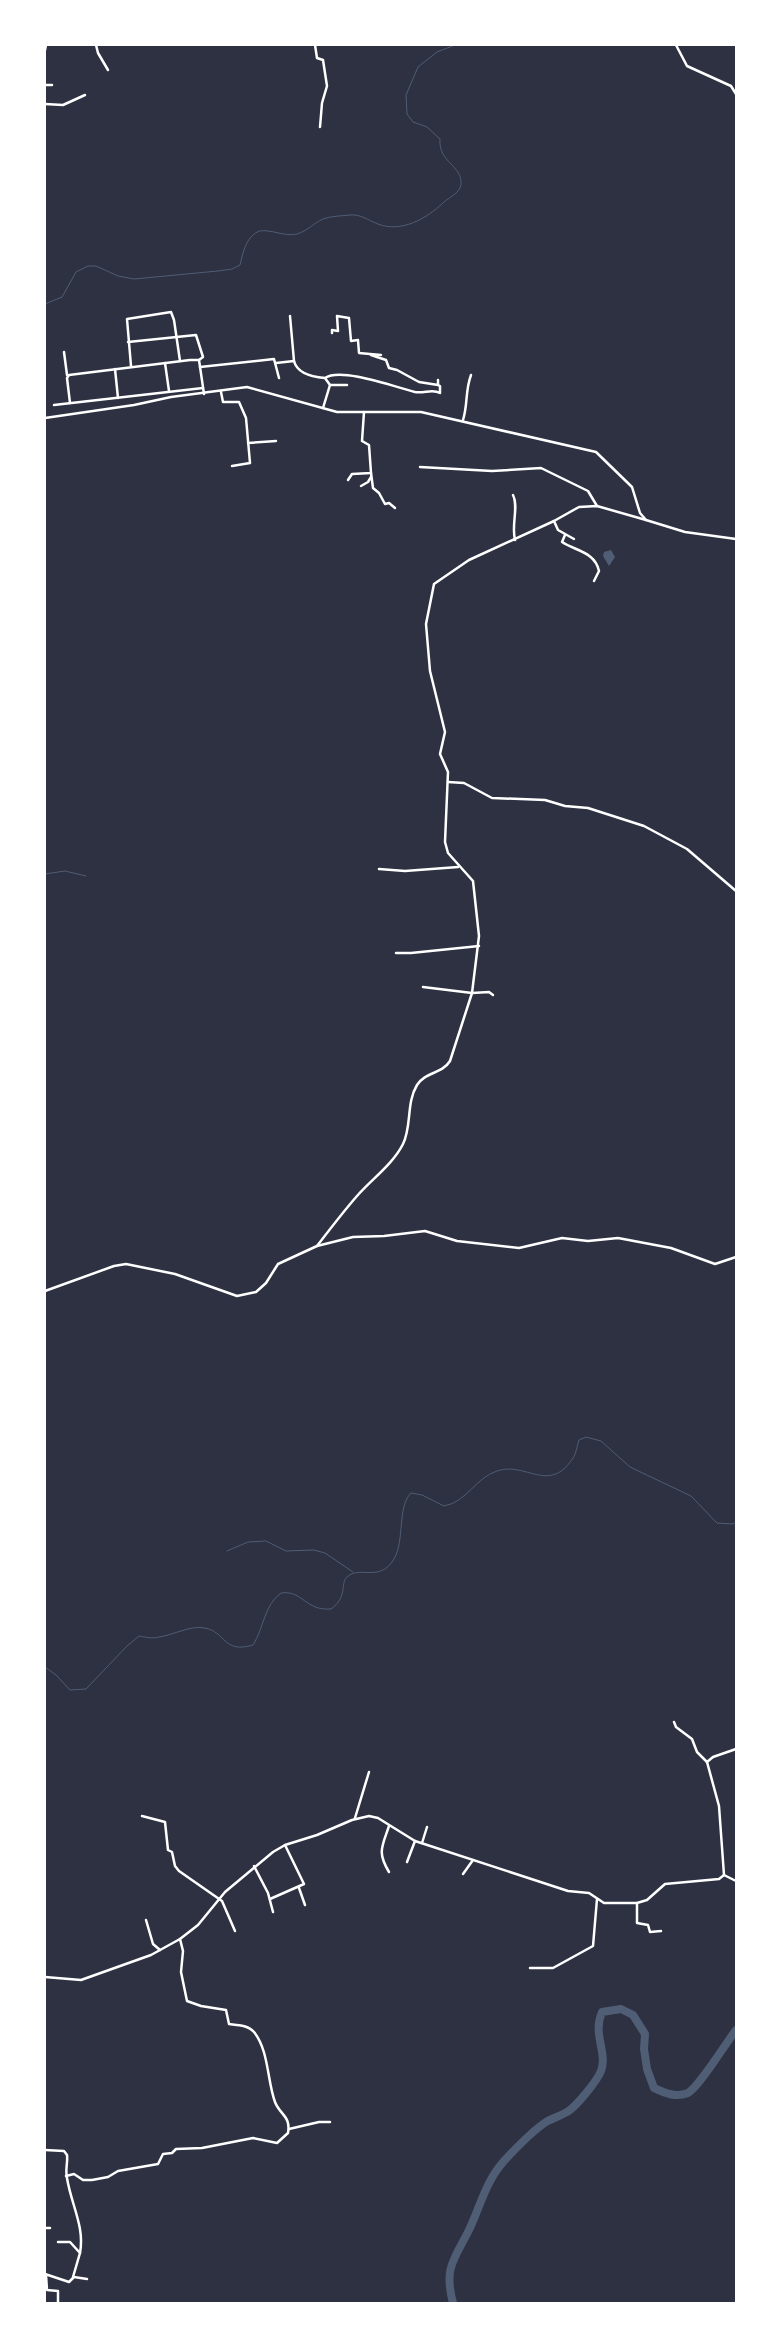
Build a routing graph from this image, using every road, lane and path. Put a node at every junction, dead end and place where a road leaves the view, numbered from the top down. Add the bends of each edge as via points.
1 (46, 45) edge
2 (96, 45) edge
3 (315, 45) edge
4 (676, 45) edge
5 (45, 50) edge
6 (108, 70) dead end
7 (45, 85) edge
8 (52, 85) dead end
9 (736, 94) edge
10 (84, 95) dead end
11 (45, 104) edge
12 (320, 127) dead end
13 (290, 316) dead end
14 (332, 332) dead end
15 (177, 337) junction
16 (128, 342) junction
17 (64, 352) dead end
18 (371, 355) junction
19 (381, 355) dead end
20 (199, 360) junction
21 (180, 361) junction
22 (294, 361) junction
23 (165, 363) junction
24 (276, 363) junction
25 (131, 366) junction
26 (200, 367) junction
27 (115, 369) junction
28 (471, 375) dead end
29 (67, 377) junction
30 (278, 378) dead end
31 (325, 378) junction
32 (438, 380) dead end
33 (330, 385) junction
34 (438, 385) junction
35 (347, 386) dead end
36 (203, 388) junction
37 (169, 391) junction
38 (221, 391) junction
39 (204, 394) junction
40 (118, 398) junction
41 (70, 404) junction
42 (54, 405) dead end
43 (323, 408) junction
44 (364, 412) junction
45 (45, 418) edge
46 (463, 420) junction
47 (276, 441) dead end
48 (248, 443) junction
49 (232, 466) dead end
50 (420, 467) dead end
51 (372, 474) junction
52 (348, 480) dead end
53 (361, 486) dead end
54 (513, 494) dead end
55 (596, 506) junction
56 (395, 508) dead end
57 (646, 520) junction
58 (554, 521) junction
59 (565, 535) junction
60 (736, 538) edge
61 (574, 539) dead end
62 (515, 540) junction
63 (594, 581) dead end
64 (448, 782) junction
65 (458, 867) junction
66 (379, 869) dead end
67 (736, 890) edge
68 (478, 946) junction
69 (396, 953) dead end
70 (423, 987) dead end
71 (472, 993) junction
72 (493, 996) dead end
73 (317, 1246) junction
74 (736, 1257) edge
75 (45, 1291) edge
76 (674, 1722) dead end
77 (736, 1749) edge
78 (708, 1762) junction
79 (369, 1772) dead end
80 (142, 1816) dead end
81 (355, 1818) junction
82 (389, 1826) junction
83 (427, 1827) dead end
84 (415, 1841) junction
85 (422, 1844) junction
86 (286, 1845) junction
87 (473, 1860) junction
88 (407, 1862) dead end
89 (254, 1866) junction
90 (389, 1872) dead end
91 (463, 1874) dead end
92 (724, 1875) junction
93 (736, 1881) edge
94 (299, 1888) junction
95 (597, 1898) junction
96 (220, 1899) junction
97 (270, 1899) junction
98 (637, 1903) junction
99 (305, 1905) dead end
100 (273, 1912) dead end
101 (146, 1920) dead end
102 (235, 1931) dead end
103 (661, 1931) dead end
104 (180, 1939) junction
105 (160, 1950) junction
106 (530, 1968) dead end
107 (45, 1977) edge
108 (330, 2122) dead end
109 (289, 2129) junction
110 (45, 2150) edge
111 (66, 2176) junction
112 (45, 2228) edge
113 (50, 2228) dead end
114 (58, 2242) dead end
115 (80, 2253) junction
116 (46, 2275) edge
117 (73, 2277) junction
118 (87, 2280) dead end
119 (58, 2303) edge

1 - 5 street
2 - 6 street
3 - 12 street via 317,58 323,60 327,86
4 - 9 street via 687,66 730,86
7 - 8 street
10 - 11 street via 63,105
13 - 22 street
14 - 18 street via 338,331 337,316 349,318 352,341 358,340 360,353
15 - 16 street
15 - 16 street via 171,312 129,318 126,322
15 - 20 street via 198,336 203,358
15 - 21 street
16 - 25 street
17 - 29 street
18 - 19 street
18 - 34 street via 386,360 389,368 419,382
20 - 21 street
20 - 26 street
21 - 23 street
22 - 24 street
22 - 31 street via 300,372
23 - 25 street
23 - 37 street
24 - 26 street via 274,359
24 - 30 street
25 - 27 street
26 - 36 street
27 - 29 street
27 - 40 street
28 - 46 street via 466,386 468,403
29 - 41 street
31 - 33 street
31 - 34 street via 333,374 377,381 422,394 435,390 440,392
32 - 34 street
33 - 35 street
33 - 43 street
36 - 37 street
36 - 39 street
37 - 40 street
38 - 39 street
38 - 43 street via 249,387
38 - 48 street via 223,402 239,402 246,418
39 - 45 street
40 - 41 street
41 - 42 street
43 - 44 street via 336,412
44 - 46 street via 421,412
44 - 51 street via 362,441 369,445
46 - 57 street via 596,452 632,487 640,513
47 - 48 street
48 - 49 street via 250,463
50 - 55 street via 492,471 541,468 588,491
51 - 52 street via 352,474
51 - 53 street via 369,481
51 - 56 street via 373,488 385,504
54 - 62 street via 516,503 512,530
55 - 57 street
55 - 58 street via 576,508
57 - 60 street via 685,532
58 - 59 street
58 - 62 street
59 - 61 street
59 - 63 street via 562,542 584,552 595,562 599,571
62 - 64 street via 469,560 433,586 426,624 430,671 445,732 440,754 447,769
64 - 65 street via 445,842
64 - 67 street via 464,783 492,798 545,800 588,808 648,828 686,849
65 - 66 street via 404,871
65 - 68 street via 473,882
68 - 69 street
68 - 71 street
70 - 71 street
71 - 72 street via 488,992
71 - 73 street via 448,1065 416,1086 402,1147
73 - 74 street via 353,1237 425,1231 457,1241 519,1248 562,1238 588,1241 618,1238 671,1248 715,1264
73 - 75 street via 278,1264 263,1286 247,1295 230,1294 175,1274 126,1264
76 - 78 street
77 - 78 street
78 - 92 street via 720,1814
79 - 81 street
80 - 96 street via 165,1822 168,1850 172,1852 177,1868
81 - 82 street via 373,1817
81 - 86 street
82 - 84 street
82 - 90 street via 380,1853
83 - 85 street
84 - 85 street
84 - 88 street
85 - 87 street
86 - 89 street
86 - 94 street via 304,1884
87 - 91 street
87 - 95 street
89 - 96 street
89 - 97 street
92 - 93 street
92 - 98 street via 716,1880 665,1884 647,1900
94 - 97 street
94 - 99 street
95 - 98 street via 604,1903
95 - 106 street via 593,1946 551,1968
96 - 102 street
96 - 104 street via 198,1925
97 - 100 street
98 - 103 street via 637,1923 648,1925 650,1932
101 - 105 street via 152,1942
104 - 105 street
104 - 109 street via 183,1951 181,1972 187,2001 226,2011 229,2024 244,2026 254,2032 263,2047 276,2103 286,2116
105 - 107 street via 84,1980
108 - 109 street
109 - 111 street via 284,2139 277,2143 253,2138 205,2148 176,2149 163,2154 158,2164 118,2171 100,2179 88,2180 74,2174
110 - 111 street via 66,2152
111 - 115 street via 82,2231
112 - 113 street
114 - 115 street via 70,2242
115 - 117 street
116 - 117 street via 69,2282
116 - 119 street via 47,2289 58,2292
117 - 118 street

